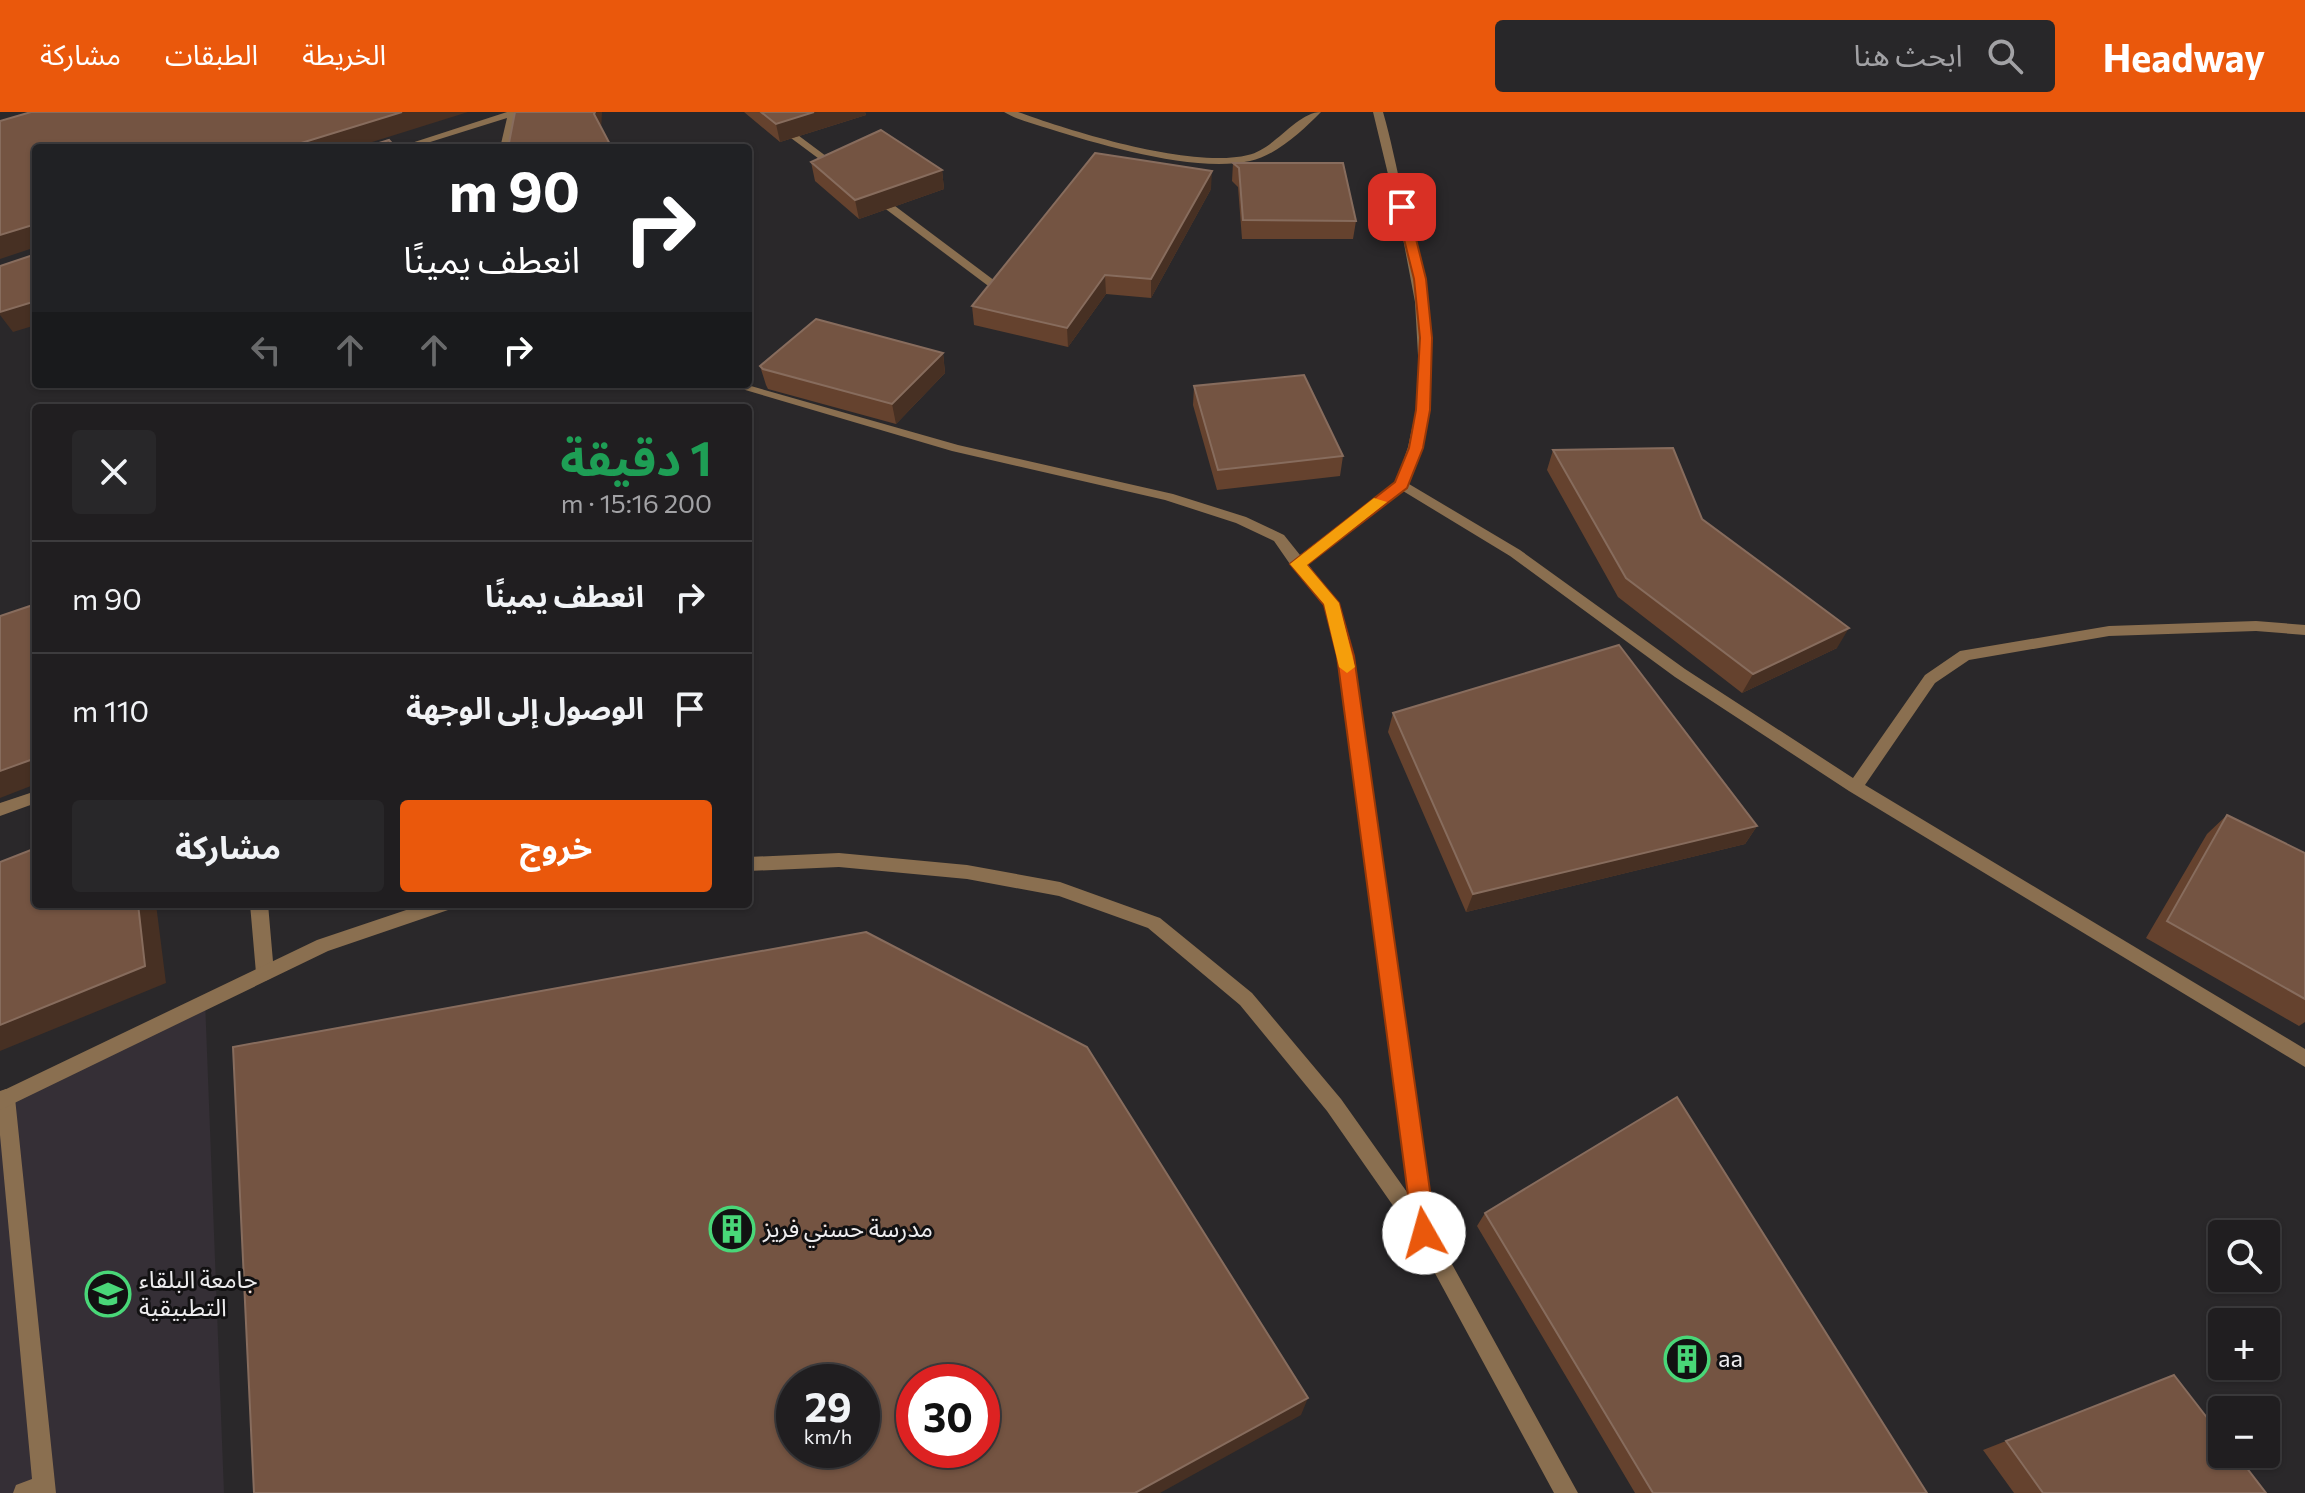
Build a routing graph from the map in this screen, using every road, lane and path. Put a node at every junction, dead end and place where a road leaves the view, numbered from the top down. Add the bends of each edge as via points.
1 (513, 112) edge
2 (761, 112) edge
3 (1009, 112) edge
4 (1316, 112) edge
5 (1378, 112) edge
6 (413, 144) edge
7 (506, 144) edge
8 (851, 178) edge
9 (863, 188) edge
10 (991, 283) edge
11 (745, 388) edge
12 (1402, 485) junction
13 (1297, 564) junction
14 (2305, 630) edge
15 (1855, 787) junction
16 (32, 798) edge
17 (0, 810) edge
18 (752, 864) edge
19 (259, 908) edge
20 (433, 908) edge
21 (265, 973) junction
22 (2305, 1059) edge
23 (3, 1099) edge
24 (1424, 1233) junction
25 (38, 1491) edge
26 (1567, 1493) edge

1 - 6 street
1 - 7 street
2 - 8 street
3 - 4 street via 1217,163 1272,149
5 - 12 street via 1420,279 1426,338 1423,410
9 - 10 street
11 - 13 street via 1241,520 1279,538
12 - 13 street
12 - 15 street via 1515,553 1680,673
13 - 24 street via 1331,603 1346,656
14 - 15 street via 2226,626 2109,631 1965,655 1930,679
15 - 22 street
16 - 17 street
18 - 24 street via 839,860 967,872 1060,889 1154,923 1246,999 1334,1105
19 - 21 street
20 - 21 street via 323,945
21 - 23 street
23 - 25 street
24 - 26 street

